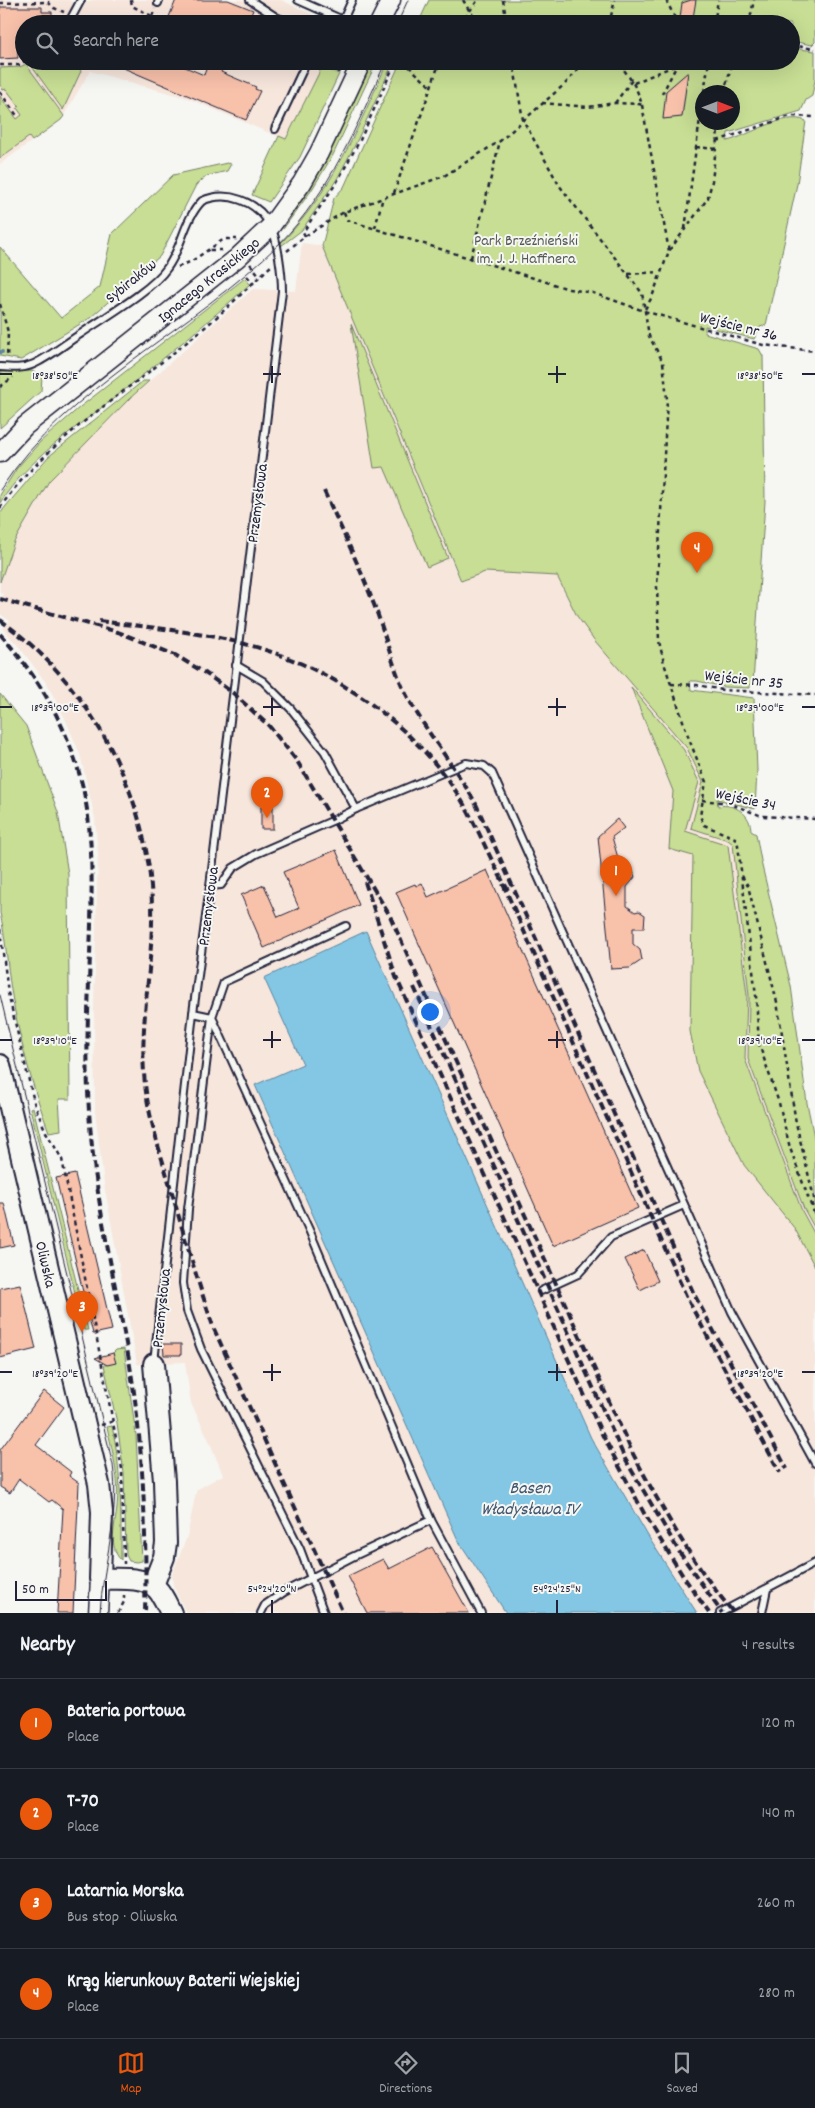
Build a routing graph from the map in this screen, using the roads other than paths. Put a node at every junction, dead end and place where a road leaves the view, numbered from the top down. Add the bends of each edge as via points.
1 (80, 0) edge
2 (250, 0) edge
3 (298, 0) edge
4 (352, 0) edge
5 (391, 0) edge
6 (73, 15) edge
7 (273, 15) edge
8 (332, 15) edge
9 (345, 15) edge
10 (384, 15) edge
11 (303, 70) edge
12 (352, 70) edge
13 (275, 128) dead end
14 (271, 226) junction
15 (3, 367) edge
16 (0, 453) edge
17 (236, 665) junction
18 (356, 809) junction
19 (210, 886) junction
20 (346, 926) dead end
21 (193, 1013) junction
22 (212, 1017) junction
23 (0, 1065) edge
24 (684, 1205) junction
25 (541, 1291) dead end
26 (154, 1364) joint
27 (815, 1463) edge
28 (432, 1520) junction
29 (815, 1563) edge
30 (100, 1579) junction
31 (312, 1579) junction
32 (153, 1585) junction
33 (767, 1588) junction
34 (167, 1609) edge
35 (98, 1613) edge
36 (261, 1613) edge
37 (324, 1613) edge
38 (481, 1613) edge
39 (720, 1613) edge
40 (762, 1613) edge

1 - 6 lane
2 - 7 lane
3 - 8 lane
4 - 9 lane
5 - 10 street
11 - 13 lane
12 - 14 street, Ignacego Krasickiego via 319,153
14 - 15 lane, Sybiraków via 262,214 241,200 208,198 198,205 167,269 135,296 44,358 23,367
14 - 16 street, Ignacego Krasickiego via 238,258 25,426
14 - 17 lane, Przemysłowa via 282,276 282,291
17 - 18 lane via 263,681 291,709 325,752
17 - 19 lane, Przemysłowa
18 - 19 lane via 256,854 233,868 221,885
18 - 24 lane via 466,763 484,766 492,773
19 - 21 lane, Przemysłowa
20 - 22 lane via 224,982
21 - 22 lane
21 - 26 lane, Przemysłowa
22 - 28 lane via 310,1232
22 - 31 lane via 188,1209 183,1282 187,1311 201,1349
23 - 30 main road, Oliwska via 97,1477 102,1512
24 - 25 lane via 611,1237 578,1274
24 - 27 lane via 732,1312
26 - 32 main road, Przemysłowa via 166,1543
28 - 31 lane
28 - 38 lane
29 - 33 lane
30 - 32 main road
30 - 35 street, Oliwska
31 - 36 lane via 284,1592 265,1605
31 - 37 lane
32 - 34 main road
33 - 39 lane
33 - 40 lane

